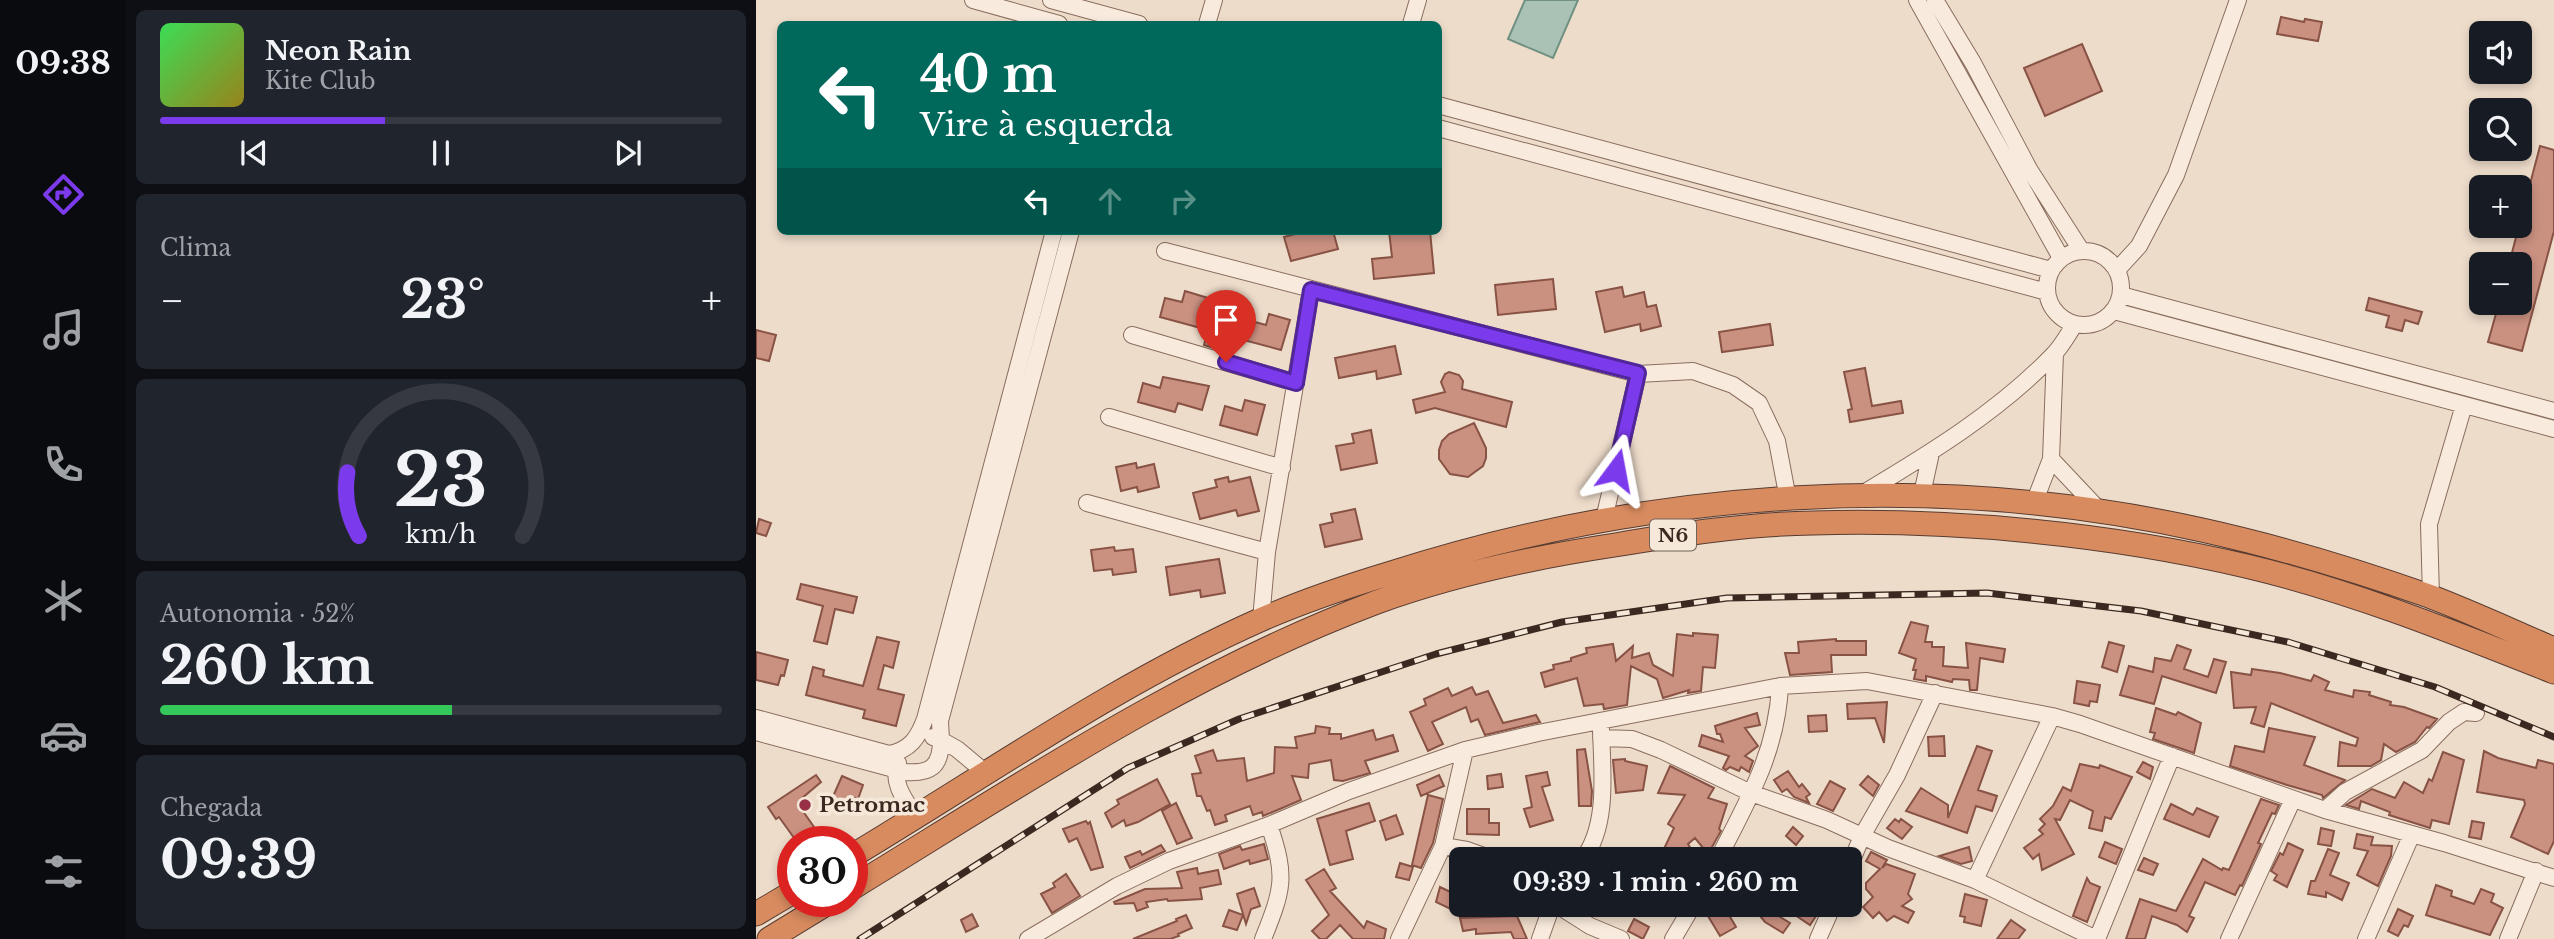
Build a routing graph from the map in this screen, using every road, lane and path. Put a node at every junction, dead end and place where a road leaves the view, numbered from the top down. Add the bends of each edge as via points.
1 (973, 0) edge
2 (1051, 0) edge
3 (1214, 0) edge
4 (1418, 0) edge
5 (1917, 0) edge
6 (1935, 0) edge
7 (2238, 0) edge
8 (1048, 21) edge
9 (1128, 21) edge
10 (1208, 21) edge
11 (1413, 21) edge
12 (1442, 106) edge
13 (1442, 129) edge
14 (1064, 235) edge
15 (1064, 235) edge
16 (2081, 250) junction
17 (1165, 251) dead end
18 (2056, 264) junction
19 (2117, 270) junction
20 (1311, 290) junction
21 (2047, 292) junction
22 (2121, 295) junction
23 (2114, 311) junction
24 (2075, 324) junction
25 (1132, 335) dead end
26 (2055, 354) junction
27 (1638, 373) junction
28 (1296, 383) junction
29 (2463, 405) junction
30 (2554, 411) edge
31 (1109, 417) dead end
32 (2554, 429) edge
33 (1931, 453) junction
34 (2051, 460) junction
35 (1282, 468) junction
36 (1862, 494) junction
37 (1923, 494) junction
38 (1788, 499) junction
39 (1087, 503) dead end
40 (2034, 503) junction
41 (2101, 512) junction
42 (1604, 519) junction
43 (1267, 552) junction
44 (2431, 597) junction
45 (1261, 620) junction
46 (2554, 649) edge
47 (2554, 672) edge
48 (1780, 686) junction
49 (1935, 693) junction
50 (2476, 713) dead end
51 (2052, 716) junction
52 (756, 718) edge
53 (1600, 721) junction
54 (756, 732) edge
55 (918, 737) junction
56 (1601, 738) junction
57 (941, 740) junction
58 (1465, 750) junction
59 (902, 752) junction
60 (2172, 756) junction
61 (896, 769) junction
62 (987, 774) junction
63 (1751, 793) junction
64 (2293, 799) junction
65 (2325, 810) junction
66 (916, 817) junction
67 (1269, 825) junction
68 (2412, 834) junction
69 (1862, 836) junction
70 (868, 846) edge
71 (1443, 846) junction
72 (1449, 847) edge
73 (1589, 847) edge
74 (1724, 847) edge
75 (1857, 847) edge
76 (2536, 872) junction
77 (868, 878) edge
78 (2554, 878) edge
79 (1975, 880) junction
80 (777, 902) edge
81 (756, 914) edge
82 (805, 917) edge
83 (1549, 917) edge
84 (1575, 917) edge
85 (1686, 917) edge
86 (1828, 917) edge
87 (769, 939) edge
88 (1028, 939) edge
89 (1263, 939) edge
90 (1399, 939) edge
91 (1540, 939) edge
92 (1621, 939) edge
93 (1673, 939) edge
94 (1818, 939) edge
95 (2097, 939) edge
96 (2229, 939) edge
97 (2366, 939) edge
98 (2508, 939) edge

1 - 8 street
2 - 9 street
3 - 10 street
4 - 11 street
5 - 18 street
6 - 16 street via 2029,169
7 - 19 street via 2176,174 2139,246
12 - 18 street
13 - 21 street
14 - 55 street
15 - 57 street via 940,721
16 - 18 street
16 - 19 street via 2102,255
17 - 20 street
18 - 21 street
19 - 22 street
20 - 27 street
20 - 28 street
21 - 24 street via 2056,313
22 - 23 street
22 - 30 street
23 - 24 street via 2097,323
23 - 29 street
24 - 26 street
25 - 28 street
26 - 33 street
26 - 34 street
27 - 38 street via 1693,371 1733,385 1759,403 1777,441
27 - 42 street
28 - 35 street
29 - 32 street
29 - 44 street via 2429,524
31 - 35 street
33 - 36 street
33 - 37 street
34 - 40 street
34 - 41 street
35 - 43 street
36 - 37 highway, N6
36 - 38 highway, N6
37 - 40 highway, N6
38 - 42 highway, N6
39 - 43 street
40 - 41 highway, N6
41 - 44 highway, N6 via 2200,529 2306,556
42 - 45 highway, N6 via 1455,552
43 - 45 street
44 - 46 highway, N6
45 - 62 highway, N6 via 1089,708
47 - 77 highway, N6 via 2357,597 2246,566 2140,545 1932,523 1811,523 1693,532 1555,554 1454,578 1379,602 1281,642 1103,735
48 - 49 street via 1867,681
48 - 53 street
48 - 63 street via 1775,732
49 - 51 street
49 - 69 street
50 - 65 street via 2464,712 2422,750 2345,792
51 - 60 street
51 - 79 street
52 - 59 street via 889,754
53 - 56 street
53 - 58 street
54 - 61 street
55 - 57 street
55 - 59 street
56 - 63 street via 1632,739
56 - 73 street via 1601,804
57 - 61 street via 935,766 921,773
57 - 62 street
58 - 67 street
58 - 71 street
59 - 61 street
60 - 64 street
60 - 95 street
61 - 66 street via 895,779
62 - 66 highway, N6
63 - 69 street
63 - 74 street
64 - 65 street
64 - 96 street
65 - 68 street
66 - 70 highway, N6
67 - 88 street via 1169,861
67 - 89 street via 1282,873 1279,898
68 - 76 street
68 - 97 street
69 - 75 street
69 - 79 street
71 - 72 street
71 - 90 street
76 - 78 street
76 - 98 street
79 - 95 street
80 - 81 highway
82 - 87 highway
83 - 91 street
84 - 92 street
85 - 93 street
86 - 94 street

